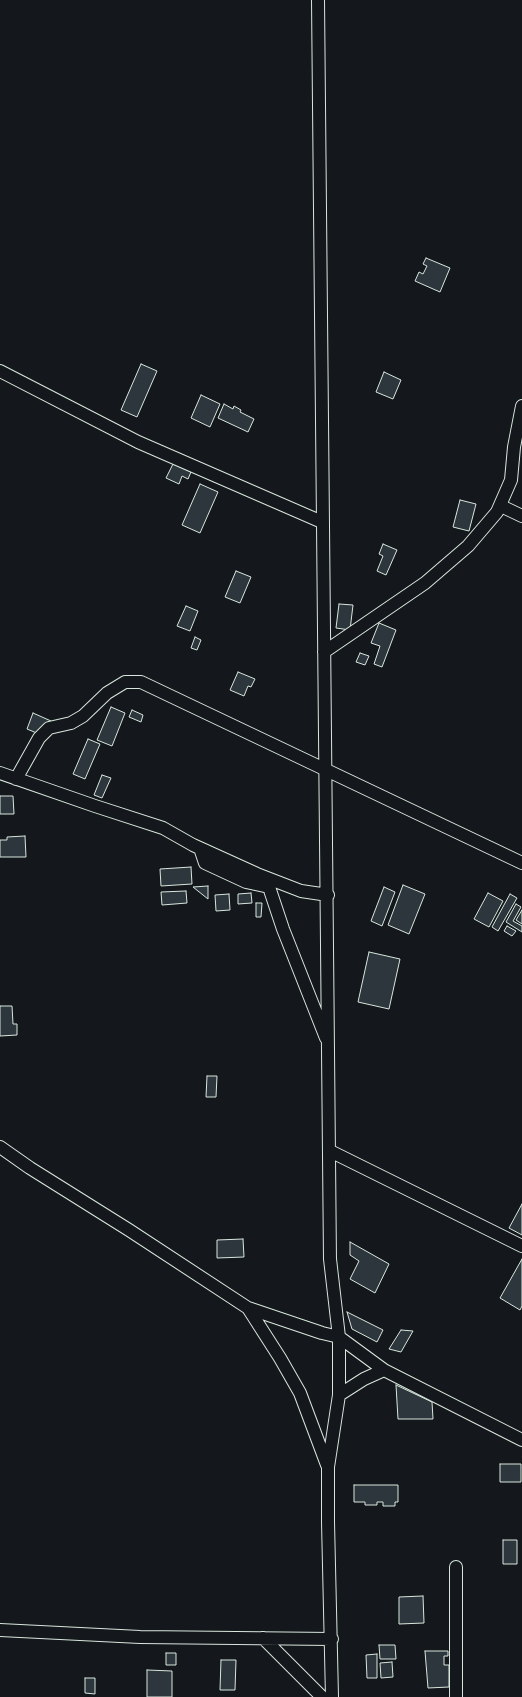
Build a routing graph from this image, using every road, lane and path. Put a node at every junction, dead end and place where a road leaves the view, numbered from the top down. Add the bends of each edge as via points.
1 (318, 0) edge
2 (0, 370) edge
3 (522, 406) edge
4 (501, 506) junction
5 (522, 516) edge
6 (322, 522) junction
7 (324, 652) junction
8 (326, 768) junction
9 (0, 773) edge
10 (16, 779) junction
11 (200, 848) junction
12 (522, 863) edge
13 (328, 895) junction
14 (329, 1045) junction
15 (0, 1147) edge
16 (330, 1151) junction
17 (522, 1246) edge
18 (248, 1308) junction
19 (339, 1337) junction
20 (384, 1370) junction
21 (339, 1395) junction
22 (522, 1440) edge
23 (328, 1467) junction
24 (456, 1567) dead end
25 (0, 1630) edge
26 (263, 1638) junction
27 (332, 1639) junction
28 (322, 1697) edge
29 (332, 1697) edge
30 (456, 1697) edge

1 - 6 street
2 - 6 street via 138,442
3 - 4 street via 511,480
4 - 5 street
4 - 7 street via 468,546 425,583
6 - 7 street
7 - 8 street
8 - 10 street via 141,682 125,682 107,693 84,716 49,728 39,738
8 - 12 street
8 - 13 street
9 - 10 street
10 - 11 street via 163,828
11 - 13 street via 301,891
11 - 14 street via 205,862 246,882 269,887
13 - 14 street
14 - 16 street
15 - 18 street
16 - 17 street
16 - 19 street via 330,1258
18 - 19 street
18 - 23 street via 300,1393
19 - 20 street
19 - 21 street
20 - 21 street
20 - 22 street
21 - 23 street
23 - 27 street
24 - 30 street
25 - 26 street via 140,1637
26 - 27 street
26 - 28 street
27 - 29 street

